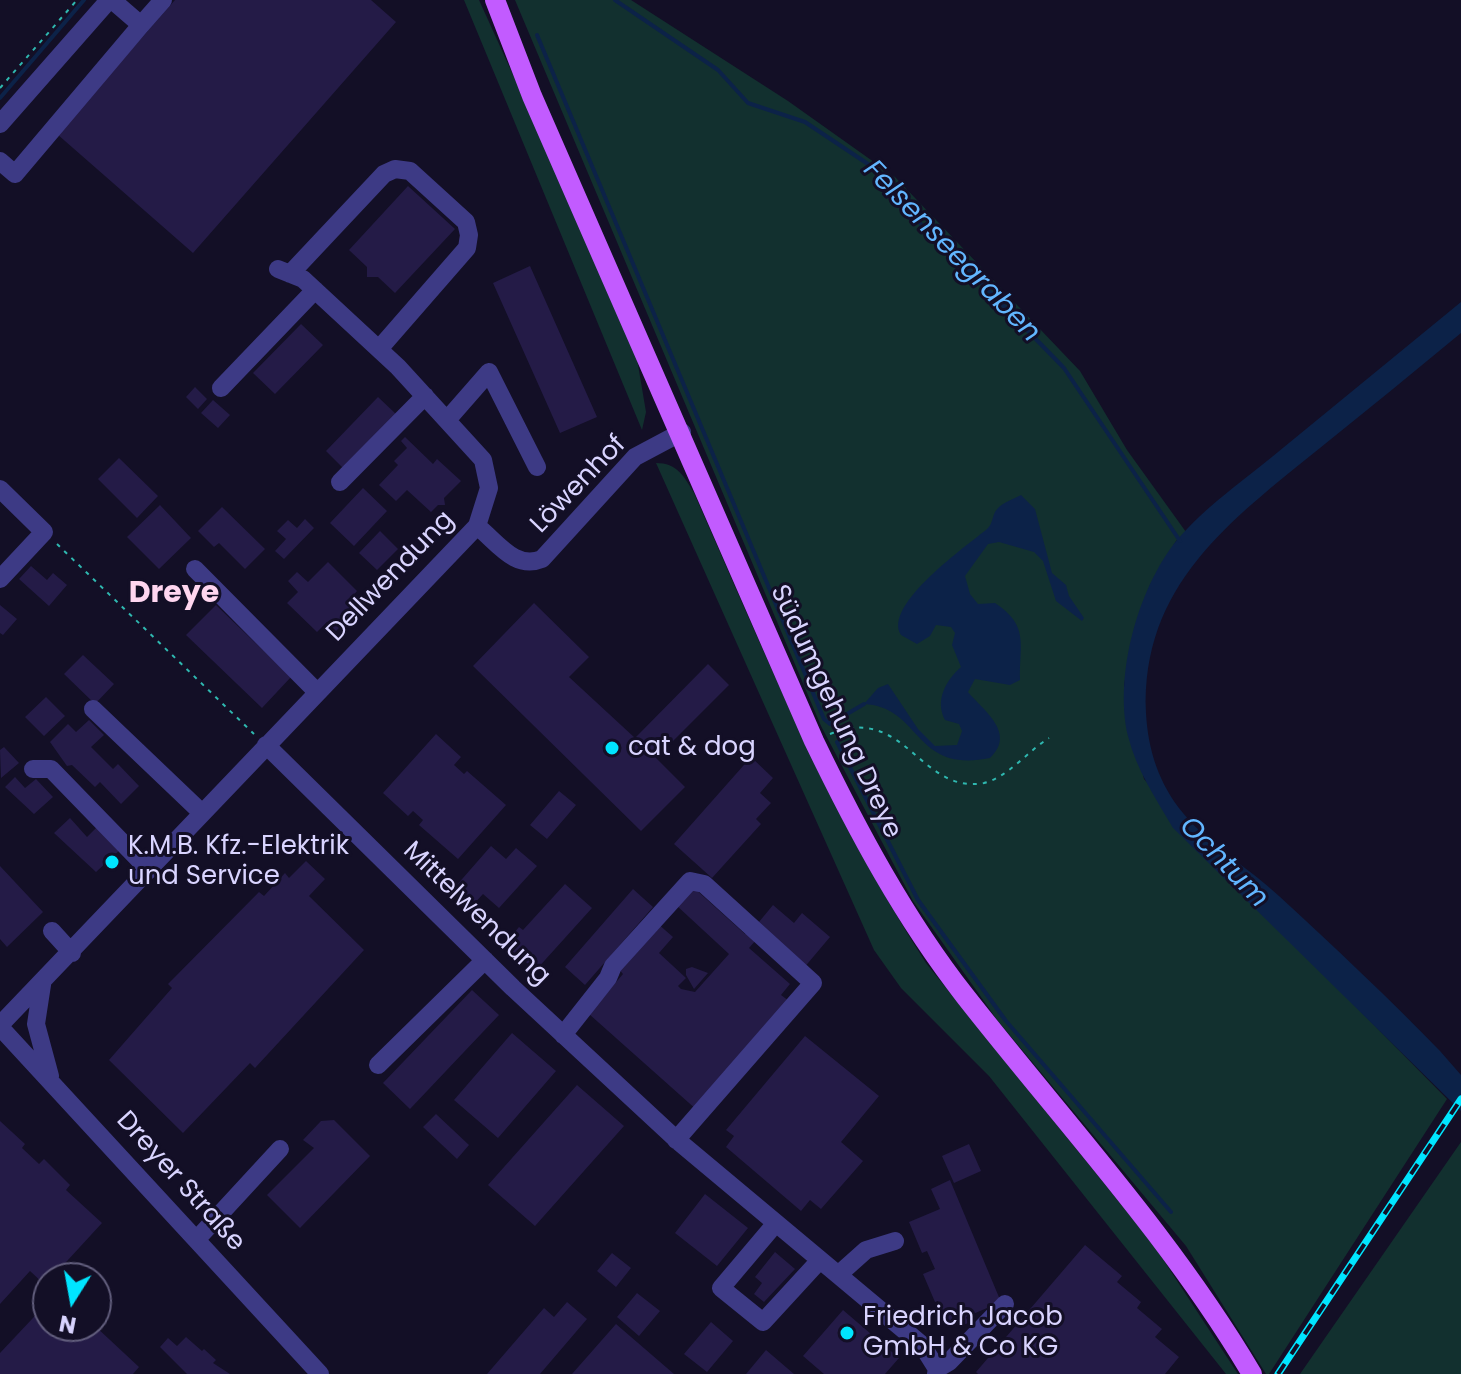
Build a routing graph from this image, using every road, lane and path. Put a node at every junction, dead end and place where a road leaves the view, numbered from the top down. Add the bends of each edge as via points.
1 (77, 0) edge
2 (110, 0) edge
3 (163, 0) edge
4 (495, 0) edge
5 (141, 25) junction
6 (0, 88) edge
7 (0, 124) edge
8 (0, 161) edge
9 (315, 290) junction
10 (379, 349) junction
11 (221, 388) dead end
12 (425, 396) junction
13 (447, 420) junction
14 (682, 432) junction
15 (537, 467) dead end
16 (340, 482) dead end
17 (0, 489) edge
18 (477, 526) junction
19 (44, 532) junction
20 (195, 569) dead end
21 (0, 579) edge
22 (317, 692) junction
23 (93, 709) dead end
24 (1049, 738) dead end
25 (814, 741) junction
26 (266, 745) junction
27 (33, 769) dead end
28 (202, 813) junction
29 (149, 870) junction
30 (52, 931) dead end
31 (72, 953) junction
32 (485, 960) junction
33 (42, 985) junction
34 (0, 1026) edge
35 (563, 1035) junction
36 (378, 1065) dead end
37 (50, 1078) junction
38 (676, 1140) junction
39 (280, 1149) dead end
40 (776, 1223) junction
41 (197, 1239) junction
42 (895, 1241) dead end
43 (820, 1260) junction
44 (838, 1275) junction
45 (1005, 1304) dead end
46 (936, 1371) edge
47 (320, 1374) edge
48 (1252, 1374) edge

1 - 6 path
2 - 5 street
2 - 7 street
3 - 5 street
4 - 14 main road, Südumgehung Dreye via 532,96
5 - 8 street via 15,174
9 - 10 street, Dellwendung
9 - 10 street, Dellwendung via 284,271 395,169 410,171 466,222 467,248
9 - 11 street
10 - 12 street, Dellwendung
12 - 13 street, Dellwendung
12 - 16 street
13 - 15 street via 489,372
13 - 18 street, Dellwendung via 483,460 489,488
14 - 18 street, Löwenhof via 635,457 542,559 528,565 517,561
14 - 25 main road, Südumgehung Dreye
17 - 19 street
18 - 22 street, Dellwendung
19 - 21 street
19 - 26 path
20 - 22 street
22 - 26 street, Dellwendung
23 - 28 street
24 - 25 path via 987,782 968,783 948,778 876,728 842,729
25 - 48 main road, Südumgehung Dreye via 854,824 928,945 1161,1237
26 - 28 street
26 - 32 street, Mittelwendung
27 - 29 street via 51,769
28 - 29 street
29 - 31 street
30 - 31 street
31 - 33 street
32 - 35 street, Mittelwendung
32 - 36 street
33 - 34 street
33 - 37 street via 36,1024
34 - 37 street, Dreyer Straße
35 - 38 street, Mittelwendung
35 - 38 street via 613,966 690,881 704,884 813,983
37 - 41 street, Dreyer Straße
38 - 40 street, Mittelwendung
39 - 41 street
40 - 43 street, Mittelwendung
40 - 43 street via 721,1288 763,1322
41 - 47 street, Dreyer Straße
42 - 44 street via 866,1250
43 - 44 street, Mittelwendung
44 - 46 street, Mittelwendung via 922,1345
45 - 46 street

